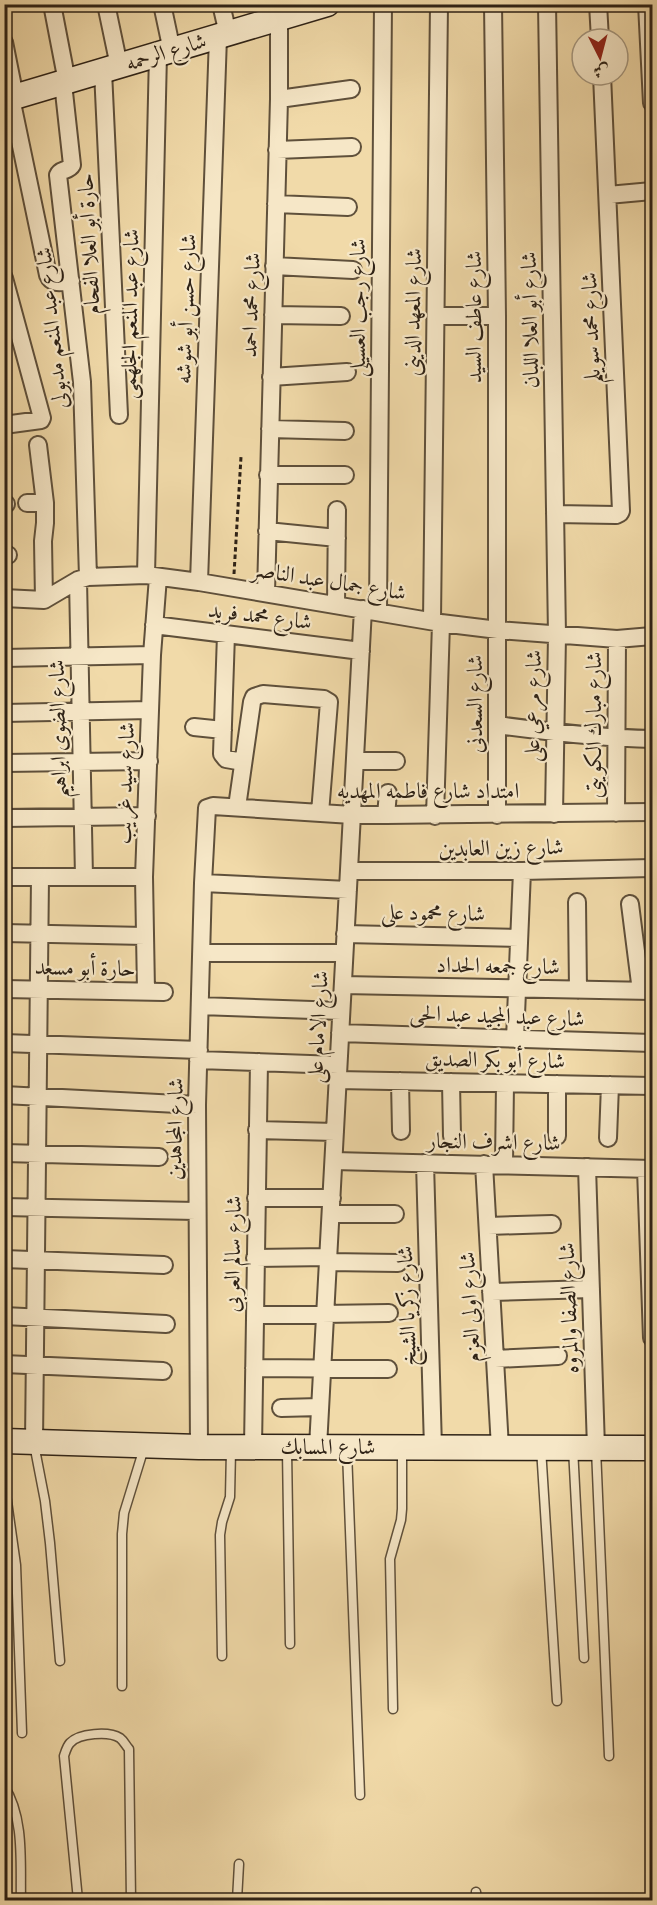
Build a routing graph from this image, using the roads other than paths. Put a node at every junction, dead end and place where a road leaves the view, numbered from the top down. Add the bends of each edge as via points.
1 (52, 4) edge
2 (106, 4) edge
3 (162, 4) edge
4 (221, 4) edge
5 (327, 4) edge
6 (383, 4) edge
7 (439, 4) edge
8 (493, 4) edge
9 (547, 4) edge
10 (598, 4) edge
11 (647, 4) edge
12 (275, 14) edge
13 (599, 27) edge
14 (223, 35) junction
15 (4, 42) edge
16 (651, 47) edge
17 (165, 52) junction
18 (111, 68) junction
19 (65, 82) junction
20 (603, 87) edge
21 (351, 89) dead end
22 (10, 98) edge
23 (279, 99) junction
24 (652, 103) edge
25 (352, 147) dead end
26 (278, 150) junction
27 (652, 191) edge
28 (608, 195) junction
29 (276, 204) junction
30 (348, 207) dead end
31 (274, 266) junction
32 (353, 270) dead end
33 (4, 278) edge
34 (71, 281) junction
35 (273, 315) junction
36 (341, 316) dead end
37 (436, 316) junction
38 (497, 316) junction
39 (11, 328) edge
40 (347, 372) dead end
41 (271, 377) junction
42 (119, 415) dead end
43 (4, 425) edge
44 (270, 429) junction
45 (345, 431) dead end
46 (38, 445) dead end
47 (268, 475) junction
48 (345, 475) dead end
49 (27, 503) dead end
50 (45, 503) junction
51 (337, 510) dead end
52 (555, 514) junction
53 (267, 531) junction
54 (337, 538) junction
55 (152, 576) junction
56 (83, 579) junction
57 (199, 582) junction
58 (266, 593) junction
59 (4, 598) edge
60 (44, 600) junction
61 (336, 605) junction
62 (370, 611) junction
63 (437, 622) junction
64 (154, 625) junction
65 (498, 630) junction
66 (226, 634) junction
67 (557, 635) junction
68 (652, 638) edge
69 (618, 639) junction
70 (361, 651) junction
71 (152, 655) junction
72 (79, 656) junction
73 (4, 658) edge
74 (150, 710) junction
75 (81, 712) junction
76 (4, 713) edge
77 (497, 725) junction
78 (194, 727) dead end
79 (223, 730) junction
80 (556, 733) junction
81 (617, 739) junction
82 (652, 739) edge
83 (396, 760) dead end
84 (149, 761) junction
85 (355, 761) junction
86 (81, 762) junction
87 (243, 762) junction
88 (4, 763) edge
89 (388, 793) dead end
90 (237, 807) junction
91 (206, 811) joint
92 (652, 812) edge
93 (320, 813) junction
94 (616, 813) junction
95 (554, 814) junction
96 (352, 815) junction
97 (386, 815) junction
98 (497, 815) junction
99 (83, 816) junction
100 (147, 816) junction
101 (435, 816) junction
102 (4, 818) edge
103 (652, 868) edge
104 (349, 871) junction
105 (522, 871) junction
106 (4, 877) edge
107 (40, 877) junction
108 (84, 877) junction
109 (144, 877) junction
110 (203, 883) junction
111 (348, 890) junction
112 (577, 902) dead end
113 (630, 904) dead end
114 (4, 933) edge
115 (39, 934) junction
116 (345, 934) junction
117 (145, 936) junction
118 (519, 938) junction
119 (201, 953) junction
120 (344, 953) junction
121 (343, 985) junction
122 (4, 989) edge
123 (517, 989) junction
124 (39, 990) junction
125 (578, 990) junction
126 (647, 991) edge
127 (146, 992) junction
128 (164, 992) dead end
129 (200, 1006) junction
130 (341, 1011) junction
131 (340, 1033) junction
132 (515, 1039) junction
133 (4, 1043) edge
134 (652, 1043) edge
135 (38, 1044) junction
136 (199, 1055) junction
137 (259, 1062) junction
138 (337, 1072) junction
139 (400, 1081) junction
140 (451, 1082) junction
141 (505, 1083) junction
142 (557, 1084) junction
143 (610, 1085) junction
144 (652, 1086) edge
145 (4, 1095) edge
146 (37, 1096) junction
147 (197, 1105) junction
148 (257, 1130) junction
149 (401, 1131) dead end
150 (336, 1132) junction
151 (452, 1136) dead end
152 (557, 1136) dead end
153 (608, 1138) dead end
154 (4, 1153) edge
155 (37, 1154) junction
156 (159, 1157) dead end
157 (334, 1161) junction
158 (425, 1163) junction
159 (484, 1164) junction
160 (504, 1165) junction
161 (588, 1167) junction
162 (649, 1169) edge
163 (256, 1198) junction
164 (331, 1206) junction
165 (4, 1207) edge
166 (36, 1208) junction
167 (196, 1211) junction
168 (395, 1214) dead end
169 (552, 1224) dead end
170 (488, 1226) junction
171 (4, 1258) edge
172 (255, 1258) junction
173 (36, 1260) junction
174 (328, 1260) junction
175 (398, 1263) dead end
176 (164, 1265) dead end
177 (591, 1289) junction
178 (491, 1292) junction
179 (389, 1313) dead end
180 (325, 1314) junction
181 (255, 1315) junction
182 (4, 1316) edge
183 (35, 1318) junction
184 (166, 1324) dead end
185 (652, 1338) edge
186 (558, 1356) dead end
187 (495, 1359) junction
188 (4, 1364) edge
189 (35, 1365) junction
190 (254, 1368) junction
191 (322, 1368) junction
192 (388, 1369) dead end
193 (163, 1371) dead end
194 (320, 1407) junction
195 (281, 1408) dead end
196 (4, 1441) edge
197 (34, 1442) junction
198 (146, 1445) junction
199 (199, 1447) junction
200 (242, 1447) junction
201 (287, 1447) junction
202 (318, 1447) junction
203 (346, 1447) junction
204 (402, 1448) junction
205 (433, 1448) junction
206 (500, 1448) junction
207 (541, 1448) junction
208 (585, 1448) junction
209 (652, 1448) edge
210 (4, 1480) edge
211 (290, 1644) dead end
212 (222, 1656) dead end
213 (584, 1658) dead end
214 (60, 1661) dead end
215 (122, 1686) dead end
216 (557, 1701) dead end
217 (393, 1709) dead end
218 (22, 1733) dead end
219 (609, 1756) dead end
220 (651, 1765) dead end
221 (4, 1786) edge
222 (360, 1795) dead end
223 (652, 1844) edge
224 (239, 1864) dead end
225 (21, 1900) edge
226 (78, 1900) edge
227 (131, 1900) edge
228 (237, 1900) edge

1 - 19 street
2 - 18 street, حارة أبو العلا الفحام
3 - 17 street, شارع عبد المنعم الجلهمى
4 - 14 street, شارع حسن أبو شوشه
5 - 12 street, شارع الرحمه
6 - 62 street, شارع رجب العسيلى
7 - 37 street, شارع المعهد الدينى
8 - 38 street, شارع عاطف السيد
9 - 52 street, شارع أبو العلا اللبان
10 - 13 street
11 - 16 street
12 - 14 street, شارع الرحمه
12 - 23 street, شارع محمد احمد
14 - 17 street, شارع الرحمه
14 - 57 street, شارع حسن أبو شوشه
15 - 22 street
16 - 24 street
17 - 18 street, شارع الرحمه
17 - 55 street, شارع عبد المنعم الجلهمى
18 - 19 street, شارع الرحمه
18 - 42 street, حارة أبو العلا الفحام
19 - 22 street, شارع الرحمه
19 - 34 street, شارع عبد المنعم مدبولى via 72,165 58,175
20 - 28 street, شارع محمد سويلم
21 - 23 street
22 - 34 street via 48,275 55,282
23 - 26 street, شارع محمد احمد
25 - 26 street
26 - 29 street, شارع محمد احمد
27 - 28 street
28 - 52 street, شارع محمد سويلم via 621,511 616,515
29 - 30 street
29 - 31 street, شارع محمد احمد
31 - 32 street
31 - 35 street, شارع محمد احمد
33 - 39 street
34 - 56 street, شارع عبد المنعم مدبولى via 83,392
35 - 36 street
35 - 41 street, شارع محمد احمد
37 - 38 street
37 - 63 street, شارع المعهد الدينى
38 - 65 street, شارع عاطف السيد
39 - 43 street via 42,417
40 - 41 street
41 - 44 street, شارع محمد احمد
44 - 45 street
44 - 47 street, شارع محمد احمد
46 - 50 street
47 - 48 street
47 - 53 street, شارع محمد احمد
49 - 50 street
50 - 60 street
51 - 54 street
52 - 67 street, شارع أبو العلا اللبان
53 - 54 street
53 - 58 street, شارع محمد احمد
54 - 61 street
55 - 56 street, شارع جمال عبد الناصر
55 - 57 street, شارع جمال عبد الناصر
55 - 64 street, شارع سيد غريب
56 - 60 street, شارع جمال عبد الناصر
56 - 72 street, شارع الضوى ابراهيم
57 - 58 street, شارع جمال عبد الناصر
58 - 61 street, شارع جمال عبد الناصر
59 - 60 street
61 - 62 street, شارع جمال عبد الناصر
62 - 63 street, شارع جمال عبد الناصر
62 - 70 street, شارع الامام على
63 - 65 street, شارع جمال عبد الناصر
63 - 101 street, شارع المعهد الدينى
64 - 66 street, شارع محمد فريد
64 - 71 street, شارع سيد غريب
65 - 67 street, شارع جمال عبد الناصر
65 - 77 street, شارع السعدنى
66 - 70 street, شارع محمد فريد
66 - 79 street
67 - 69 street, شارع جمال عبد الناصر
67 - 80 street, شارع مرعي على
68 - 69 street, شارع جمال عبد الناصر
69 - 81 street, شارع مبارك الكويتى
70 - 85 street, شارع الامام على
71 - 72 street
71 - 74 street, شارع سيد غريب
72 - 73 street
72 - 75 street, شارع الضوى ابراهيم
74 - 75 street
74 - 84 street, شارع سيد غريب
75 - 76 street
75 - 86 street, شارع الضوى ابراهيم
77 - 80 street
77 - 98 street, شارع السعدنى
78 - 79 street
79 - 87 street via 224,758
80 - 81 street
80 - 95 street, شارع مرعي على
81 - 82 street
81 - 94 street, شارع مبارك الكويتى
83 - 85 street
84 - 86 street
84 - 100 street, شارع سيد غريب
85 - 96 street, شارع الامام على
86 - 88 street
86 - 99 street, شارع الضوى ابراهيم
87 - 90 street
87 - 93 street via 255,697 263,694 326,699 330,704
89 - 97 street
90 - 91 street, امتداد شارع فاطمه المهديه via 211,806
90 - 93 street, امتداد شارع فاطمه المهديه
91 - 110 street, شارع المجاهدين
92 - 94 street, امتداد شارع فاطمه المهديه
93 - 96 street, امتداد شارع فاطمه المهديه
94 - 95 street, امتداد شارع فاطمه المهديه
95 - 98 street, امتداد شارع فاطمه المهديه
96 - 97 street, امتداد شارع فاطمه المهديه
96 - 104 street, شارع الامام على
97 - 101 street, امتداد شارع فاطمه المهديه
98 - 101 street, امتداد شارع فاطمه المهديه
99 - 100 street
99 - 102 street
99 - 108 street, شارع الضوى ابراهيم
100 - 109 street, شارع سيد غريب
103 - 105 street, شارع زين العابدين
104 - 105 street, شارع زين العابدين
104 - 111 street, شارع الامام على
105 - 118 street
106 - 107 street
107 - 108 street
107 - 115 street
108 - 109 street
109 - 117 street, شارع سيد غريب
110 - 111 street
110 - 119 street, شارع المجاهدين
111 - 116 street, شارع الامام على
112 - 125 street
113 - 126 street
114 - 115 street
115 - 117 street
115 - 124 street
116 - 118 street, شارع محمود على
116 - 120 street, شارع الامام على
117 - 127 street, شارع سيد غريب
118 - 123 street
119 - 120 street
119 - 129 street, شارع المجاهدين
120 - 121 street, شارع الامام على
121 - 123 street, شارع جمعه الحداد
121 - 130 street, شارع الامام على
122 - 124 street, حارة أبو مسعد
123 - 125 street, شارع جمعه الحداد
123 - 132 street
124 - 127 street, حارة أبو مسعد
124 - 135 street
125 - 126 street, شارع جمعه الحداد
127 - 128 street, حارة أبو مسعد
129 - 130 street
129 - 136 street, شارع المجاهدين
130 - 131 street, شارع الامام على
131 - 132 street, شارع عبد المجيد عبد الحى
131 - 138 street, شارع الامام على
132 - 134 street, شارع عبد المجيد عبد الحى
133 - 135 street, شارع أبو بكر الصديق
135 - 136 street, شارع أبو بكر الصديق
135 - 146 street
136 - 137 street, شارع أبو بكر الصديق
136 - 147 street, شارع المجاهدين
137 - 138 street, شارع أبو بكر الصديق
137 - 148 street, شارع سالم العربى
138 - 139 street, شارع أبو بكر الصديق
138 - 150 street, شارع الامام على
139 - 140 street, شارع أبو بكر الصديق
139 - 149 street
140 - 141 street, شارع أبو بكر الصديق
140 - 151 street
141 - 142 street, شارع أبو بكر الصديق
141 - 160 street
142 - 143 street, شارع أبو بكر الصديق
142 - 152 street
143 - 144 street, شارع أبو بكر الصديق
143 - 153 street
145 - 146 street
146 - 147 street
146 - 155 street
147 - 167 street, شارع المجاهدين
148 - 150 street
148 - 163 street, شارع سالم العربى
150 - 157 street, شارع الامام على
154 - 155 street
155 - 156 street
155 - 166 street
157 - 158 street, شارع اشرف النجار
157 - 164 street, شارع الامام على
158 - 159 street, شارع اشرف النجار
158 - 205 street, شارع زكريا الشيخ
159 - 160 street, شارع اشرف النجار
159 - 170 street, شارع اولى العزم
160 - 161 street, شارع اشرف النجار
161 - 162 street, شارع اشرف النجار
161 - 177 street, شارع الصفا والمروه
162 - 185 street
163 - 164 street
163 - 172 street, شارع سالم العربى
164 - 168 street
164 - 174 street, شارع الامام على
165 - 166 street
166 - 167 street
166 - 173 street
167 - 199 street, شارع المجاهدين
169 - 170 street
170 - 178 street, شارع اولى العزم
171 - 173 street
172 - 174 street
172 - 181 street, شارع سالم العربى
173 - 176 street
173 - 183 street
174 - 175 street
174 - 180 street, شارع الامام على
177 - 178 street
177 - 208 street, شارع الصفا والمروه
178 - 187 street, شارع اولى العزم
179 - 180 street
180 - 181 street
180 - 191 street, شارع الامام على
181 - 190 street, شارع سالم العربى
182 - 183 street
183 - 184 street
183 - 189 street
186 - 187 street
187 - 206 street, شارع اولى العزم
188 - 189 street
189 - 193 street
189 - 197 street
190 - 191 street
190 - 200 street, شارع سالم العربى
191 - 192 street
191 - 194 street, شارع الامام على
194 - 195 street
194 - 202 street, شارع الامام على
196 - 197 street, شارع المسابك
197 - 198 street, شارع المسابك
197 - 214 lane via 47,1522
198 - 199 street, شارع المسابك
198 - 215 lane via 123,1514
199 - 200 street, شارع المسابك
200 - 201 street, شارع المسابك
200 - 212 lane via 220,1535
201 - 202 street, شارع المسابك
201 - 211 lane
202 - 203 street, شارع المسابك
203 - 204 street, شارع المسابك
203 - 222 lane
204 - 205 street, شارع المسابك
204 - 217 lane via 402,1509 390,1559
205 - 206 street, شارع المسابك
206 - 207 street, شارع المسابك
207 - 208 street, شارع المسابك
207 - 216 lane
208 - 209 street, شارع المسابك
208 - 213 lane
208 - 219 lane via 601,1589
210 - 218 lane via 16,1564
220 - 223 lane
221 - 225 lane via 19,1831
224 - 228 lane
226 - 227 lane via 64,1756 70,1743 100,1733 122,1739 129,1749

